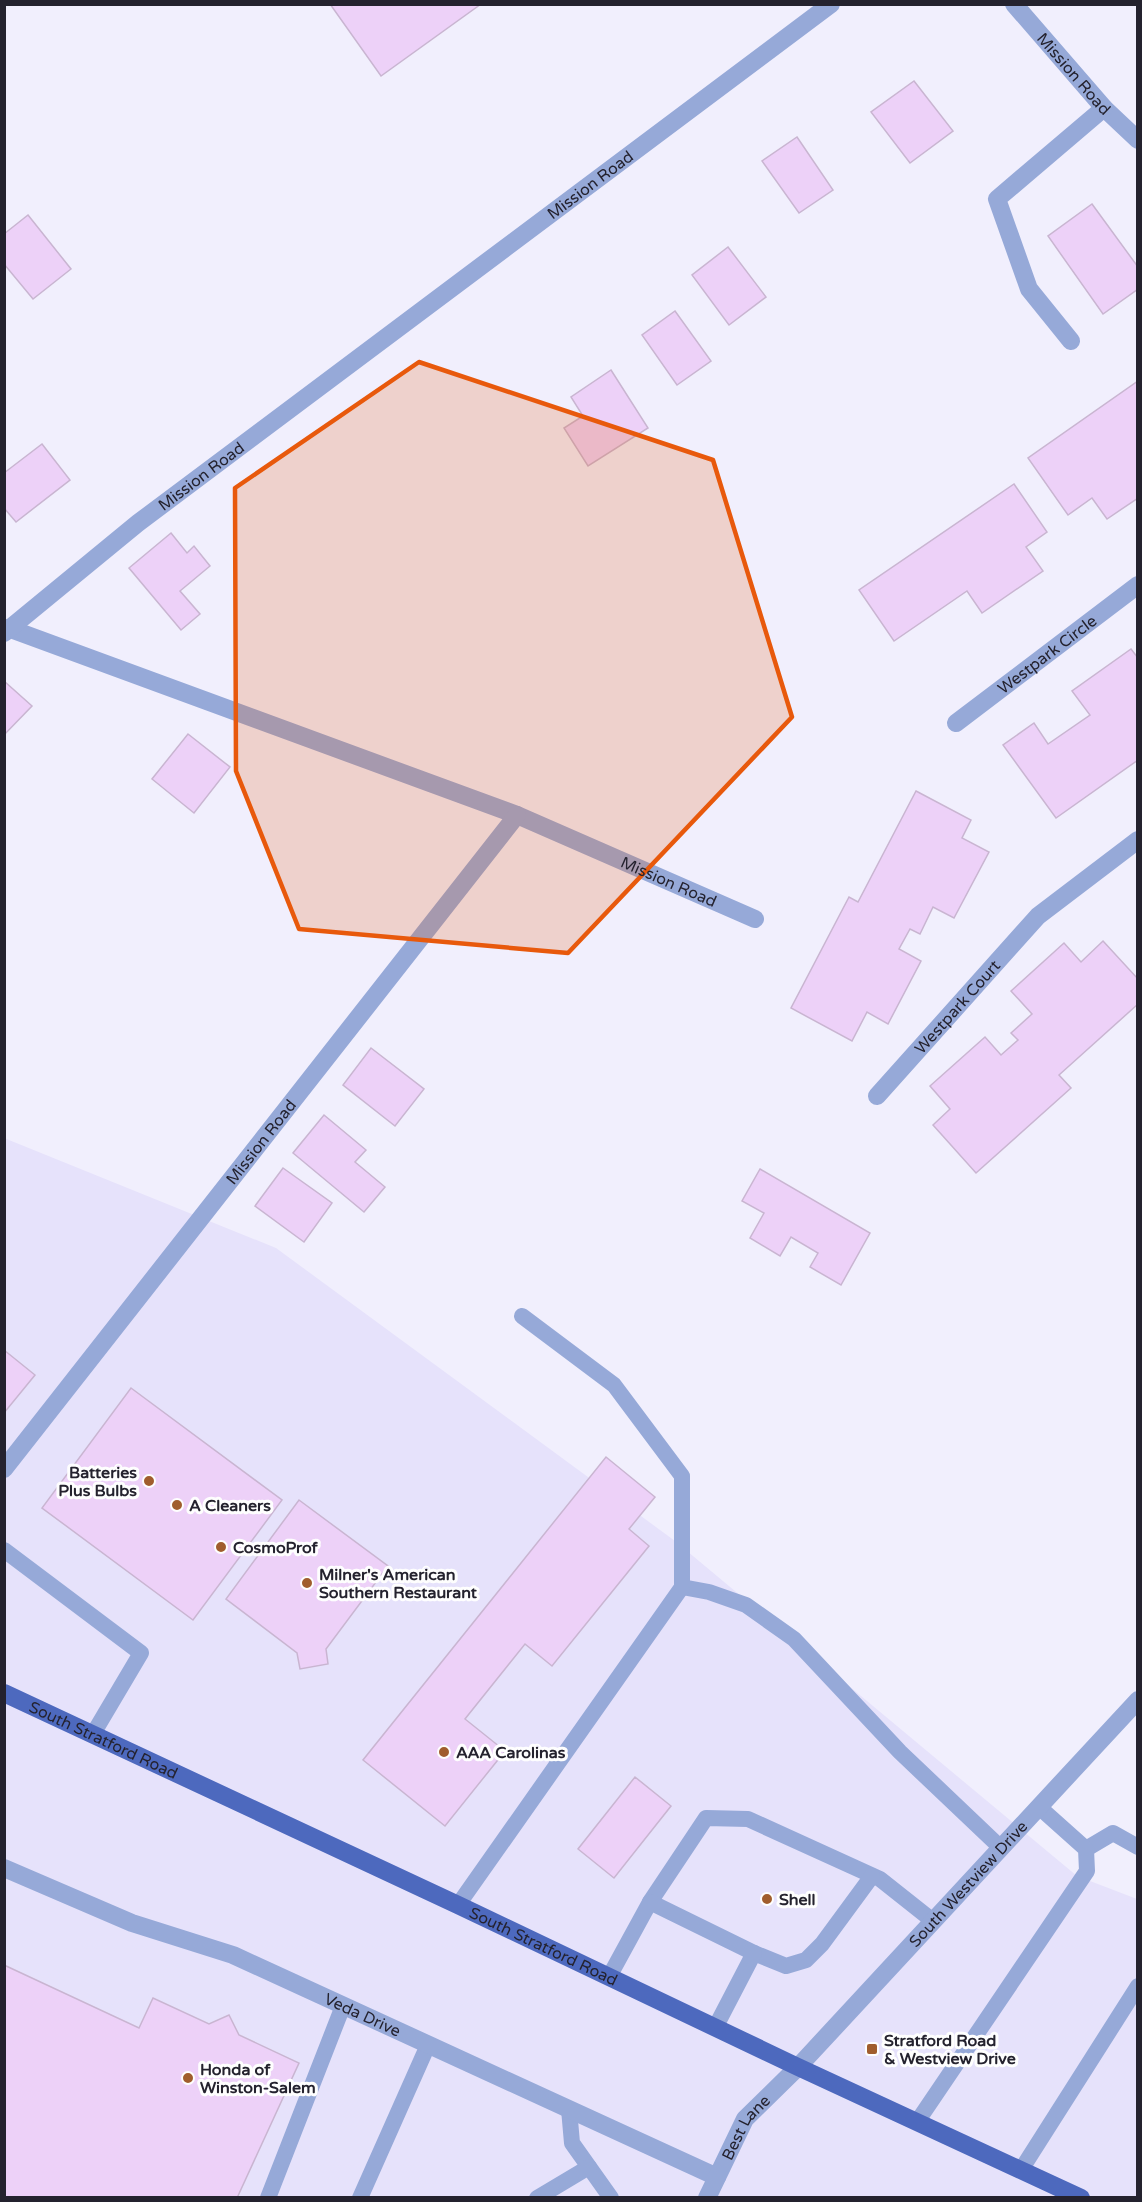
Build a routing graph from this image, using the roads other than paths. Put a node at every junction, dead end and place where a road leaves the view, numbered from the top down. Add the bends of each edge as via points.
1 (831, 4) edge
2 (1014, 4) edge
3 (1104, 108) junction
4 (1137, 140) edge
5 (1071, 341) dead end
6 (1137, 585) edge
7 (6, 630) edge
8 (956, 723) dead end
9 (517, 815) junction
10 (1137, 840) edge
11 (755, 920) dead end
12 (877, 1096) dead end
13 (522, 1316) dead end
14 (4, 1469) edge
15 (4, 1550) edge
16 (682, 1587) junction
17 (4, 1693) edge
18 (1137, 1700) edge
19 (93, 1734) junction
20 (1039, 1807) junction
21 (1137, 1847) edge
22 (1001, 1848) junction
23 (1086, 1849) junction
24 (4, 1868) edge
25 (872, 1876) junction
26 (650, 1902) junction
27 (458, 1905) junction
28 (933, 1921) junction
29 (754, 1953) junction
30 (609, 1977) junction
31 (1137, 1986) edge
32 (343, 2006) junction
33 (715, 2028) junction
34 (428, 2045) junction
35 (798, 2067) junction
36 (569, 2109) junction
37 (917, 2122) junction
38 (590, 2168) junction
39 (1021, 2170) junction
40 (717, 2177) junction
41 (268, 2198) edge
42 (360, 2198) edge
43 (537, 2198) edge
44 (611, 2198) edge
45 (707, 2198) edge
46 (1081, 2198) edge

1 - 7 street, Mission Road via 147,516
2 - 3 street, Mission Road
3 - 4 street, Mission Road
3 - 5 street via 997,199 1029,289
6 - 8 street, Westpark Circle
7 - 9 street, Mission Road
9 - 11 street, Mission Road
9 - 14 street, Mission Road
10 - 12 street, Westpark Court via 1038,916
13 - 16 lane via 614,1385 682,1476
15 - 19 lane via 141,1653
16 - 22 lane via 746,1605 794,1639 900,1752
16 - 27 lane
17 - 19 main road, South Stratford Road
18 - 20 street, South Westview Drive
19 - 27 main road, South Stratford Road
20 - 22 street, South Westview Drive
20 - 23 lane
21 - 23 lane via 1113,1833
22 - 28 street, South Westview Drive
23 - 37 lane via 1087,1871
24 - 32 street, Veda Drive via 132,1923 233,1955
25 - 26 lane via 748,1819 706,1818
25 - 28 lane
25 - 29 lane via 807,1960 786,1966
26 - 29 lane
26 - 30 lane
27 - 30 main road, South Stratford Road
28 - 35 street, South Westview Drive
29 - 33 lane
30 - 33 main road, South Stratford Road
31 - 39 lane
32 - 34 street, Veda Drive
32 - 41 lane
33 - 35 main road, South Stratford Road
34 - 36 street, Veda Drive
34 - 42 lane
35 - 37 main road, South Stratford Road
35 - 40 street, Best Lane via 745,2119
36 - 38 lane via 572,2144
36 - 40 street, Veda Drive
37 - 39 main road, South Stratford Road
38 - 43 lane
38 - 44 lane
39 - 46 main road, South Stratford Road
40 - 45 street, Best Lane

